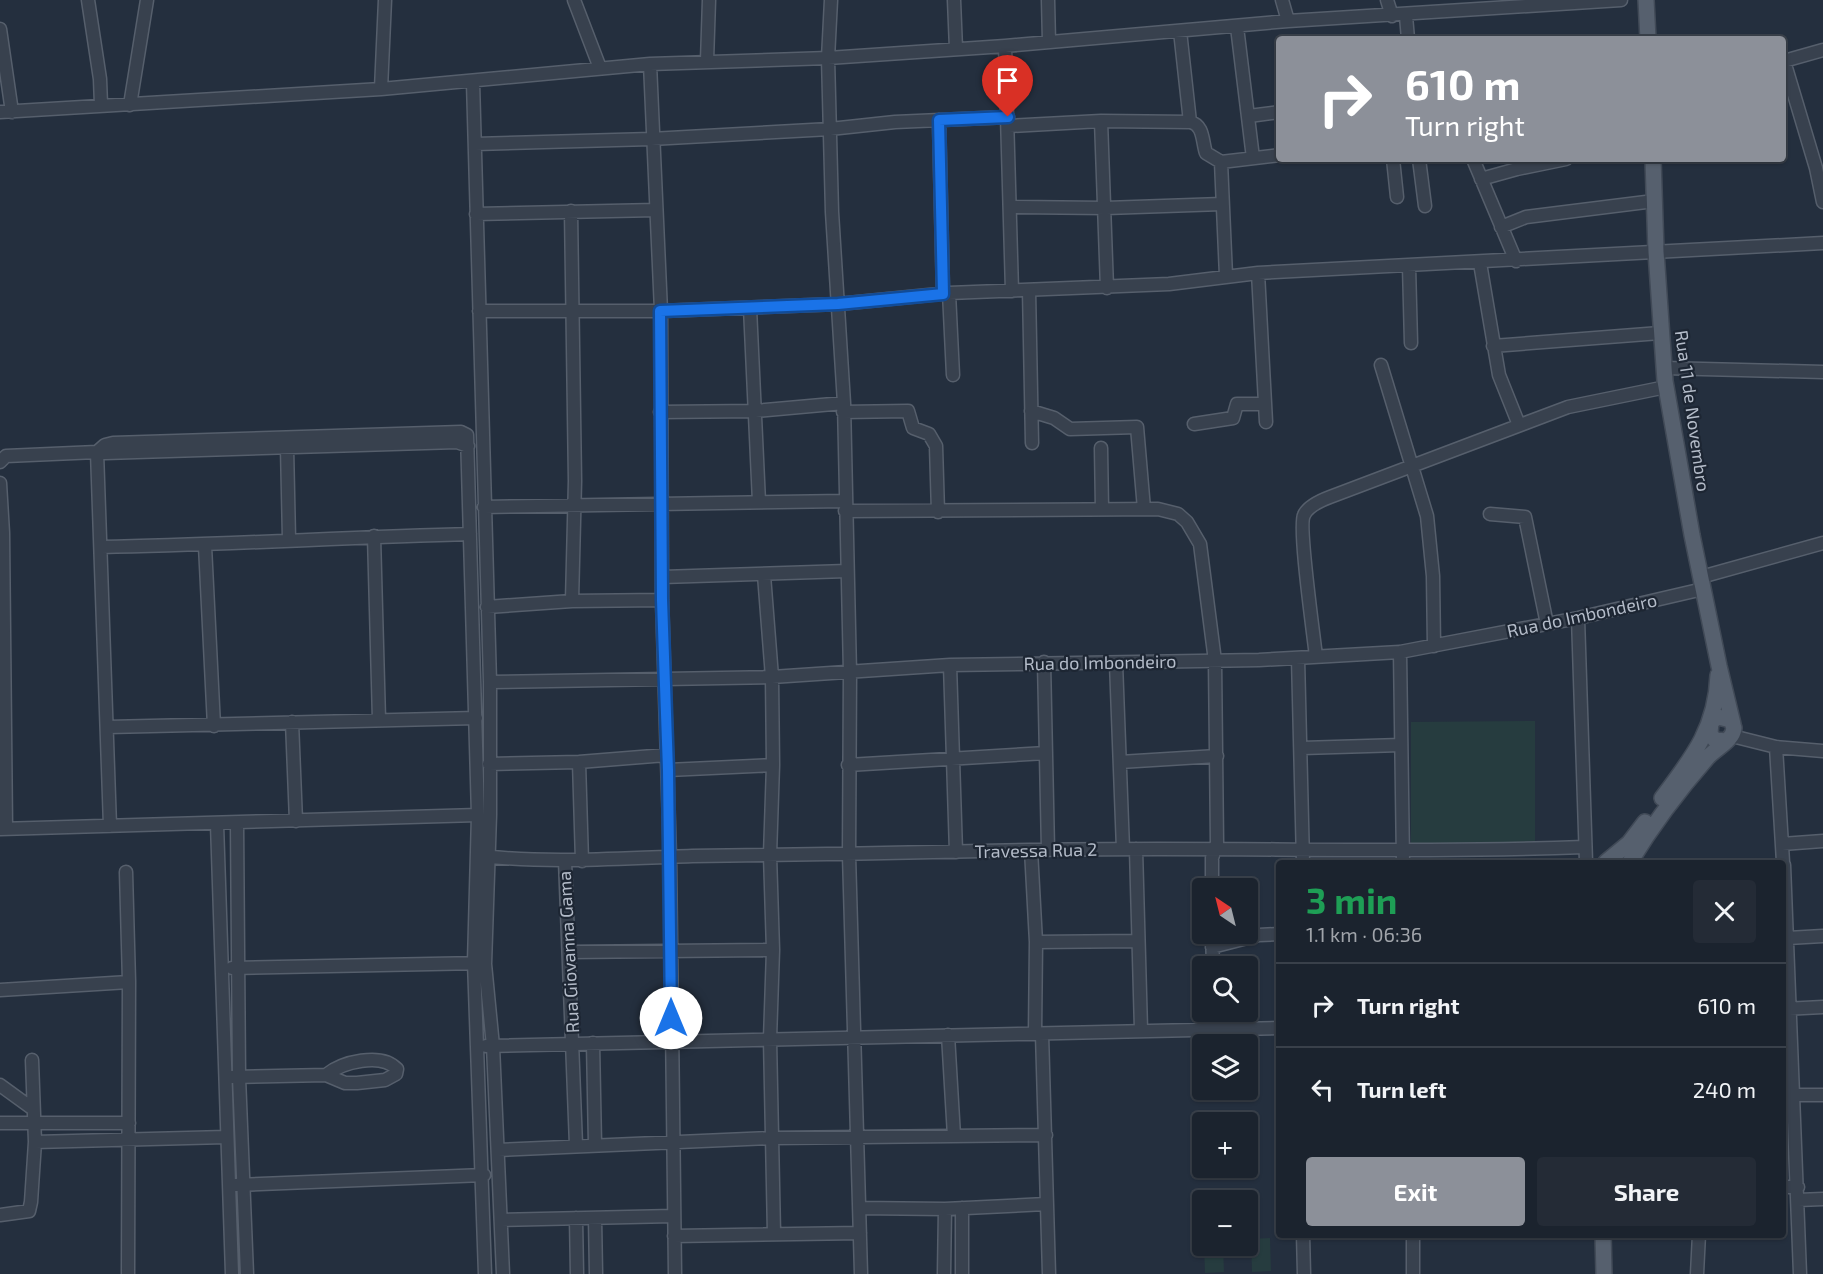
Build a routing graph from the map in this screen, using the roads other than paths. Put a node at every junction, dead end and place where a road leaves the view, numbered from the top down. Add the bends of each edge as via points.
1 (88, 0) edge
2 (147, 0) edge
3 (385, 0) edge
4 (574, 0) edge
5 (709, 0) edge
6 (831, 0) edge
7 (954, 0) edge
8 (1048, 0) edge
9 (1282, 0) edge
10 (1387, 0) edge
11 (1621, 0) edge
12 (1646, 0) edge
13 (1519, 3) edge
14 (1392, 16) junction
15 (1406, 16) junction
16 (1288, 21) junction
17 (1237, 27) junction
18 (0, 29) edge
19 (1180, 31) junction
20 (1408, 36) edge
21 (1648, 36) edge
22 (1049, 42) junction
23 (1005, 46) junction
24 (956, 49) junction
25 (1823, 50) edge
26 (828, 58) junction
27 (1786, 60) edge
28 (707, 61) junction
29 (650, 64) junction
30 (600, 68) junction
31 (1786, 68) edge
32 (473, 82) junction
33 (381, 89) junction
34 (101, 105) junction
35 (130, 105) junction
36 (6, 112) edge
37 (1276, 113) edge
38 (1249, 116) junction
39 (939, 120) junction
40 (1101, 121) junction
41 (1008, 122) junction
42 (1190, 122) junction
43 (830, 129) junction
44 (651, 139) junction
45 (475, 144) junction
46 (1276, 155) edge
47 (1253, 158) junction
48 (1221, 162) junction
49 (1393, 162) edge
50 (1419, 162) edge
51 (1474, 162) edge
52 (1551, 162) edge
53 (1653, 162) edge
54 (1481, 179) junction
55 (1397, 197) dead end
56 (1654, 201) junction
57 (1823, 202) edge
58 (1222, 204) junction
59 (1425, 206) dead end
60 (1011, 207) junction
61 (1106, 208) junction
62 (656, 210) junction
63 (571, 211) junction
64 (476, 214) junction
65 (1501, 226) junction
66 (1823, 243) edge
67 (1656, 252) junction
68 (1516, 261) junction
69 (1480, 263) junction
70 (1409, 266) junction
71 (1258, 273) junction
72 (1226, 276) junction
73 (1107, 288) junction
74 (1029, 290) junction
75 (1012, 291) junction
76 (946, 293) junction
77 (838, 304) junction
78 (750, 308) junction
79 (479, 311) junction
80 (660, 311) junction
81 (573, 312) junction
82 (1660, 333) junction
83 (1411, 343) dead end
84 (1493, 346) junction
85 (1381, 365) dead end
86 (1664, 368) junction
87 (1823, 372) edge
88 (953, 375) dead end
89 (1666, 387) junction
90 (1265, 404) junction
91 (844, 407) junction
92 (755, 411) junction
93 (1031, 411) junction
94 (660, 412) junction
95 (1266, 422) dead end
96 (1194, 424) dead end
97 (1519, 425) junction
98 (1032, 443) dead end
99 (468, 446) junction
100 (287, 447) junction
101 (1101, 448) dead end
102 (99, 451) junction
103 (0, 462) edge
104 (1412, 467) junction
105 (0, 483) edge
106 (759, 502) junction
107 (662, 504) junction
108 (844, 506) junction
109 (484, 507) junction
110 (574, 507) junction
111 (1102, 509) junction
112 (1144, 509) junction
113 (938, 512) junction
114 (1490, 514) dead end
115 (470, 534) junction
116 (374, 536) junction
117 (289, 539) junction
118 (1823, 543) edge
119 (205, 546) junction
120 (102, 547) junction
121 (847, 571) junction
122 (764, 575) junction
123 (662, 577) junction
124 (1702, 583) junction
125 (662, 600) junction
126 (572, 601) junction
127 (487, 607) junction
128 (1578, 618) junction
129 (1547, 624) junction
130 (1434, 646) junction
131 (1400, 652) junction
132 (1316, 657) junction
133 (1298, 658) junction
134 (1215, 661) junction
135 (1044, 662) junction
136 (1116, 663) junction
137 (950, 665) junction
138 (1719, 666) junction
139 (850, 673) junction
140 (772, 677) junction
141 (664, 678) junction
142 (490, 682) junction
143 (476, 718) junction
144 (379, 720) junction
145 (292, 722) junction
146 (214, 726) junction
147 (1709, 726) junction
148 (108, 728) junction
149 (1731, 734) junction
150 (1401, 745) junction
151 (1776, 747) junction
152 (1302, 748) junction
153 (1823, 751) edge
154 (1046, 753) junction
155 (666, 755) junction
156 (1217, 756) junction
157 (954, 759) junction
158 (579, 762) junction
159 (1120, 762) junction
160 (489, 764) junction
161 (773, 765) junction
162 (848, 765) junction
163 (668, 770) junction
164 (478, 815) junction
165 (296, 821) junction
166 (217, 824) junction
167 (237, 824) junction
168 (110, 826) junction
169 (3, 829) edge
170 (1823, 841) edge
171 (1782, 844) junction
172 (1123, 849) junction
173 (1136, 849) junction
174 (1031, 850) junction
175 (1048, 850) junction
176 (1214, 850) junction
177 (956, 852) junction
178 (1585, 854) edge
179 (476, 855) junction
180 (770, 855) junction
181 (849, 855) junction
182 (1303, 856) edge
183 (489, 857) junction
184 (670, 857) junction
185 (1403, 857) edge
186 (1484, 857) edge
187 (1608, 860) edge
188 (1631, 860) edge
189 (1783, 860) edge
190 (565, 861) junction
191 (582, 861) junction
192 (238, 871) junction
193 (126, 872) dead end
194 (218, 872) junction
195 (1213, 878) edge
196 (1786, 908) edge
197 (1258, 934) edge
198 (1276, 934) edge
199 (1823, 936) edge
200 (1788, 938) junction
201 (1138, 941) junction
202 (1036, 942) junction
203 (1222, 944) edge
204 (1212, 947) joint
205 (773, 950) junction
206 (671, 951) junction
207 (569, 952) junction
208 (1212, 956) edge
209 (480, 963) junction
210 (223, 968) junction
211 (240, 968) junction
212 (129, 982) junction
213 (0, 990) edge
214 (1823, 1007) edge
215 (1787, 1009) edge
216 (1213, 1022) edge
217 (1213, 1028) junction
218 (1276, 1028) edge
219 (1141, 1030) junction
220 (1039, 1034) junction
221 (948, 1035) junction
222 (854, 1038) junction
223 (770, 1039) junction
224 (671, 1041) junction
225 (593, 1042) junction
226 (573, 1043) junction
227 (478, 1046) junction
228 (493, 1046) junction
229 (32, 1060) dead end
230 (326, 1075) junction
231 (239, 1077) junction
232 (225, 1078) junction
233 (0, 1085) edge
234 (1793, 1095) junction
235 (1823, 1095) edge
236 (33, 1109) junction
237 (1788, 1115) edge
238 (0, 1123) edge
239 (34, 1123) junction
240 (129, 1123) junction
241 (1046, 1135) junction
242 (954, 1136) junction
243 (226, 1137) junction
244 (772, 1138) junction
245 (855, 1138) junction
246 (129, 1141) junction
247 (673, 1141) junction
248 (35, 1142) junction
249 (576, 1145) junction
250 (594, 1145) junction
251 (498, 1150) junction
252 (484, 1174) junction
253 (228, 1184) junction
254 (243, 1185) junction
255 (1786, 1187) edge
256 (1798, 1187) junction
257 (1823, 1199) edge
258 (1798, 1200) junction
259 (1046, 1204) junction
260 (859, 1208) junction
261 (963, 1208) junction
262 (945, 1209) junction
263 (0, 1215) edge
264 (674, 1216) junction
265 (576, 1218) junction
266 (595, 1218) junction
267 (501, 1220) junction
268 (860, 1233) junction
269 (774, 1234) junction
270 (674, 1236) junction
271 (1303, 1238) edge
272 (1413, 1238) edge
273 (1603, 1238) edge
274 (1699, 1238) edge
275 (128, 1274) edge
276 (232, 1274) edge
277 (247, 1274) edge
278 (485, 1274) edge
279 (502, 1274) edge
280 (577, 1274) edge
281 (596, 1274) edge
282 (675, 1274) edge
283 (861, 1274) edge
284 (944, 1274) edge
285 (962, 1274) edge
286 (1049, 1274) edge
287 (1304, 1274) edge
288 (1413, 1274) edge
289 (1604, 1274) edge
290 (1697, 1274) edge
291 (1800, 1274) edge

1 - 34 street
2 - 35 street
3 - 33 street
4 - 30 street
5 - 28 street
6 - 26 street
7 - 24 street
8 - 22 street
9 - 16 street
10 - 14 street
11 - 13 street
12 - 21 main road
13 - 15 street
14 - 15 street
14 - 16 street
15 - 20 street
16 - 17 street
17 - 19 street
17 - 38 street
18 - 36 street
19 - 22 street
19 - 42 street
22 - 23 street
23 - 24 street
23 - 41 street
24 - 26 street
25 - 27 street
26 - 28 street
26 - 43 street
28 - 29 street
29 - 30 street
29 - 44 street
30 - 32 street
31 - 57 street
32 - 33 street
32 - 45 street
33 - 35 street
34 - 35 street
34 - 36 street
37 - 38 street
38 - 47 street
39 - 41 street
39 - 43 street
39 - 76 street
40 - 41 street
40 - 42 street
40 - 61 street
41 - 60 street
42 - 48 street via 1201,129 1206,153
43 - 44 street
43 - 77 street
44 - 45 street
44 - 62 street
45 - 64 street
46 - 47 street
47 - 48 street
48 - 58 street
49 - 55 street
50 - 59 street
51 - 54 street
52 - 54 street
53 - 56 main road, Rua 11 de Novembro
54 - 65 street
56 - 65 street via 1533,216
56 - 67 main road, Rua 11 de Novembro
58 - 61 street
58 - 72 street
60 - 61 street
60 - 75 street
61 - 73 street
62 - 63 street
62 - 80 street
63 - 64 street
63 - 81 street
64 - 79 street
65 - 68 street
66 - 67 street
67 - 68 street
67 - 82 main road, Rua 11 de Novembro
68 - 69 street
69 - 70 street
69 - 84 street
70 - 71 street
70 - 83 street
71 - 72 street
71 - 90 street
72 - 73 street
73 - 74 street
74 - 75 street
74 - 93 street
75 - 76 street
76 - 77 street
76 - 88 street
77 - 78 street
77 - 91 street
78 - 80 street
78 - 92 street
79 - 81 street
79 - 109 street
80 - 81 street
80 - 94 street
81 - 110 street
82 - 84 street
82 - 86 main road, Rua 11 de Novembro
84 - 97 street via 1499,375
85 - 104 street
86 - 87 street
86 - 89 main road, Rua 11 de Novembro
89 - 97 street via 1584,403
89 - 124 main road, Rua 11 de Novembro
90 - 95 street
90 - 96 street via 1237,404 1232,419
91 - 92 street
91 - 108 street
91 - 113 street via 908,411 913,428 929,435 936,446
92 - 94 street
92 - 106 street
93 - 98 street
93 - 112 street via 1054,418 1070,429 1137,427
94 - 107 street
97 - 104 street
99 - 100 street via 457,442
99 - 102 street via 467,435 461,432 112,443
99 - 115 street
100 - 102 street
100 - 117 street
101 - 111 street
102 - 103 street via 6,456
102 - 120 street
104 - 130 street via 1430,535
104 - 132 street via 1323,500 1305,513 1304,549
105 - 169 street
106 - 107 street
106 - 108 street
107 - 110 street
107 - 123 street
108 - 113 street
108 - 121 street
109 - 110 street
109 - 127 street
110 - 126 street
111 - 112 street
111 - 113 street
112 - 134 street via 1179,514 1198,538
114 - 129 street via 1524,517
115 - 116 street
115 - 143 street
116 - 117 street
116 - 144 street
117 - 119 street
118 - 124 street, Rua do Imbondeiro
119 - 120 street
119 - 146 street
120 - 148 street
121 - 122 street
121 - 139 street
122 - 123 street
122 - 140 street
123 - 125 street
124 - 128 street, Rua do Imbondeiro
124 - 138 main road, Rua 11 de Novembro
125 - 126 street
125 - 141 street
126 - 127 street
127 - 142 street
128 - 129 street, Rua do Imbondeiro
128 - 178 street
129 - 130 street, Rua do Imbondeiro
130 - 131 street, Rua do Imbondeiro
131 - 132 street, Rua do Imbondeiro
131 - 150 street
132 - 133 street, Rua do Imbondeiro
133 - 134 street, Rua do Imbondeiro
133 - 152 street
134 - 136 street, Rua do Imbondeiro
134 - 156 street
135 - 136 street, Rua do Imbondeiro
135 - 137 street, Rua do Imbondeiro
135 - 154 street
136 - 159 street
137 - 139 street, Rua do Imbondeiro
137 - 157 street
138 - 147 main road, Rua 11 de Novembro via 1717,698
138 - 149 main road, Rua 11 de Novembro
139 - 140 street, Rua do Imbondeiro
139 - 162 street
140 - 141 street, Rua do Imbondeiro
140 - 161 street
141 - 142 street, Rua do Imbondeiro
141 - 155 street
142 - 160 street
143 - 144 street
143 - 164 street
144 - 145 street
145 - 146 street
145 - 165 street
146 - 148 street
147 - 149 main road via 1715,740
147 - 149 main road via 1714,719 1723,717
147 - 187 main road, Rua 11 de Novembro via 1688,764 1636,834
148 - 168 street
149 - 151 street
149 - 188 main road via 1695,772
150 - 152 street
150 - 185 street
151 - 153 street
151 - 171 street
152 - 182 street
154 - 157 street
154 - 175 street
155 - 158 street
155 - 163 street
156 - 159 street
156 - 176 street
157 - 162 street
157 - 177 street
158 - 160 street
158 - 191 street
159 - 172 street
160 - 183 street
161 - 163 street
161 - 180 street
162 - 181 street
163 - 184 street
164 - 165 street
164 - 179 street
165 - 167 street
166 - 167 street
166 - 168 street
166 - 194 street
167 - 192 street
168 - 169 street
170 - 171 street
171 - 189 street
172 - 173 street, Travessa Rua 2
172 - 175 street, Travessa Rua 2
173 - 176 street, Travessa Rua 2
173 - 201 street
174 - 175 street, Travessa Rua 2
174 - 177 street, Travessa Rua 2
174 - 202 street
176 - 182 street, Travessa Rua 2
176 - 195 street
177 - 181 street, Travessa Rua 2
178 - 186 street, Travessa Rua 2
179 - 183 street, Travessa Rua 2
179 - 209 street
180 - 181 street, Travessa Rua 2
180 - 184 street, Travessa Rua 2
180 - 205 street
181 - 222 street
182 - 185 street, Travessa Rua 2
183 - 190 street, Travessa Rua 2
183 - 209 street
184 - 191 street, Travessa Rua 2
184 - 206 street
185 - 186 street, Travessa Rua 2
190 - 191 street, Travessa Rua 2
190 - 207 street, Rua Giovanna Gama
192 - 194 street
192 - 211 street
193 - 212 street
194 - 210 street
196 - 200 street
197 - 198 street
199 - 200 street
200 - 215 street
201 - 202 street
201 - 219 street
202 - 220 street
203 - 204 street
204 - 208 street
205 - 206 street
205 - 223 street
206 - 207 street
206 - 224 street
207 - 226 street, Rua Giovanna Gama
209 - 211 street
209 - 227 street
209 - 228 street
210 - 211 street
210 - 232 street
211 - 231 street
212 - 213 street
212 - 240 street
214 - 215 street
215 - 234 street
216 - 217 street
217 - 218 street
217 - 219 street
219 - 220 street
220 - 221 street
220 - 241 street
221 - 222 street
221 - 242 street
222 - 223 street
222 - 245 street
223 - 224 street
223 - 244 street
224 - 225 street
224 - 247 street
225 - 226 street
225 - 250 street
226 - 228 street
226 - 249 street, Rua Giovanna Gama
227 - 228 street
227 - 252 street
228 - 251 street
229 - 236 street
230 - 230 street via 345,1083 372,1083 396,1074 397,1069 385,1062 360,1061 345,1063
230 - 231 street
231 - 232 street
231 - 254 street
232 - 243 street
233 - 236 street
234 - 235 street
234 - 237 street
236 - 239 street
237 - 256 street
238 - 239 street
239 - 240 street
239 - 248 street
240 - 246 street
241 - 242 street
241 - 259 street
242 - 245 street
243 - 246 street
243 - 253 street
244 - 245 street
244 - 247 street
244 - 269 street
245 - 260 street
246 - 248 street
246 - 275 street
247 - 250 street
247 - 264 street
248 - 263 street via 29,1211
249 - 250 street
249 - 251 street
251 - 267 street
252 - 254 street
252 - 278 street
253 - 254 street
253 - 276 street
254 - 277 street
255 - 256 street
256 - 258 street
257 - 258 street
258 - 291 street
259 - 261 street
259 - 286 street
260 - 262 street
260 - 268 street
261 - 262 street
261 - 285 street
262 - 284 street
264 - 266 street
264 - 270 street
265 - 266 street
265 - 267 street
265 - 280 street
266 - 281 street
267 - 279 street
268 - 269 street
268 - 283 street
269 - 270 street
270 - 282 street
271 - 287 street
272 - 288 street
273 - 289 main road
274 - 290 street

